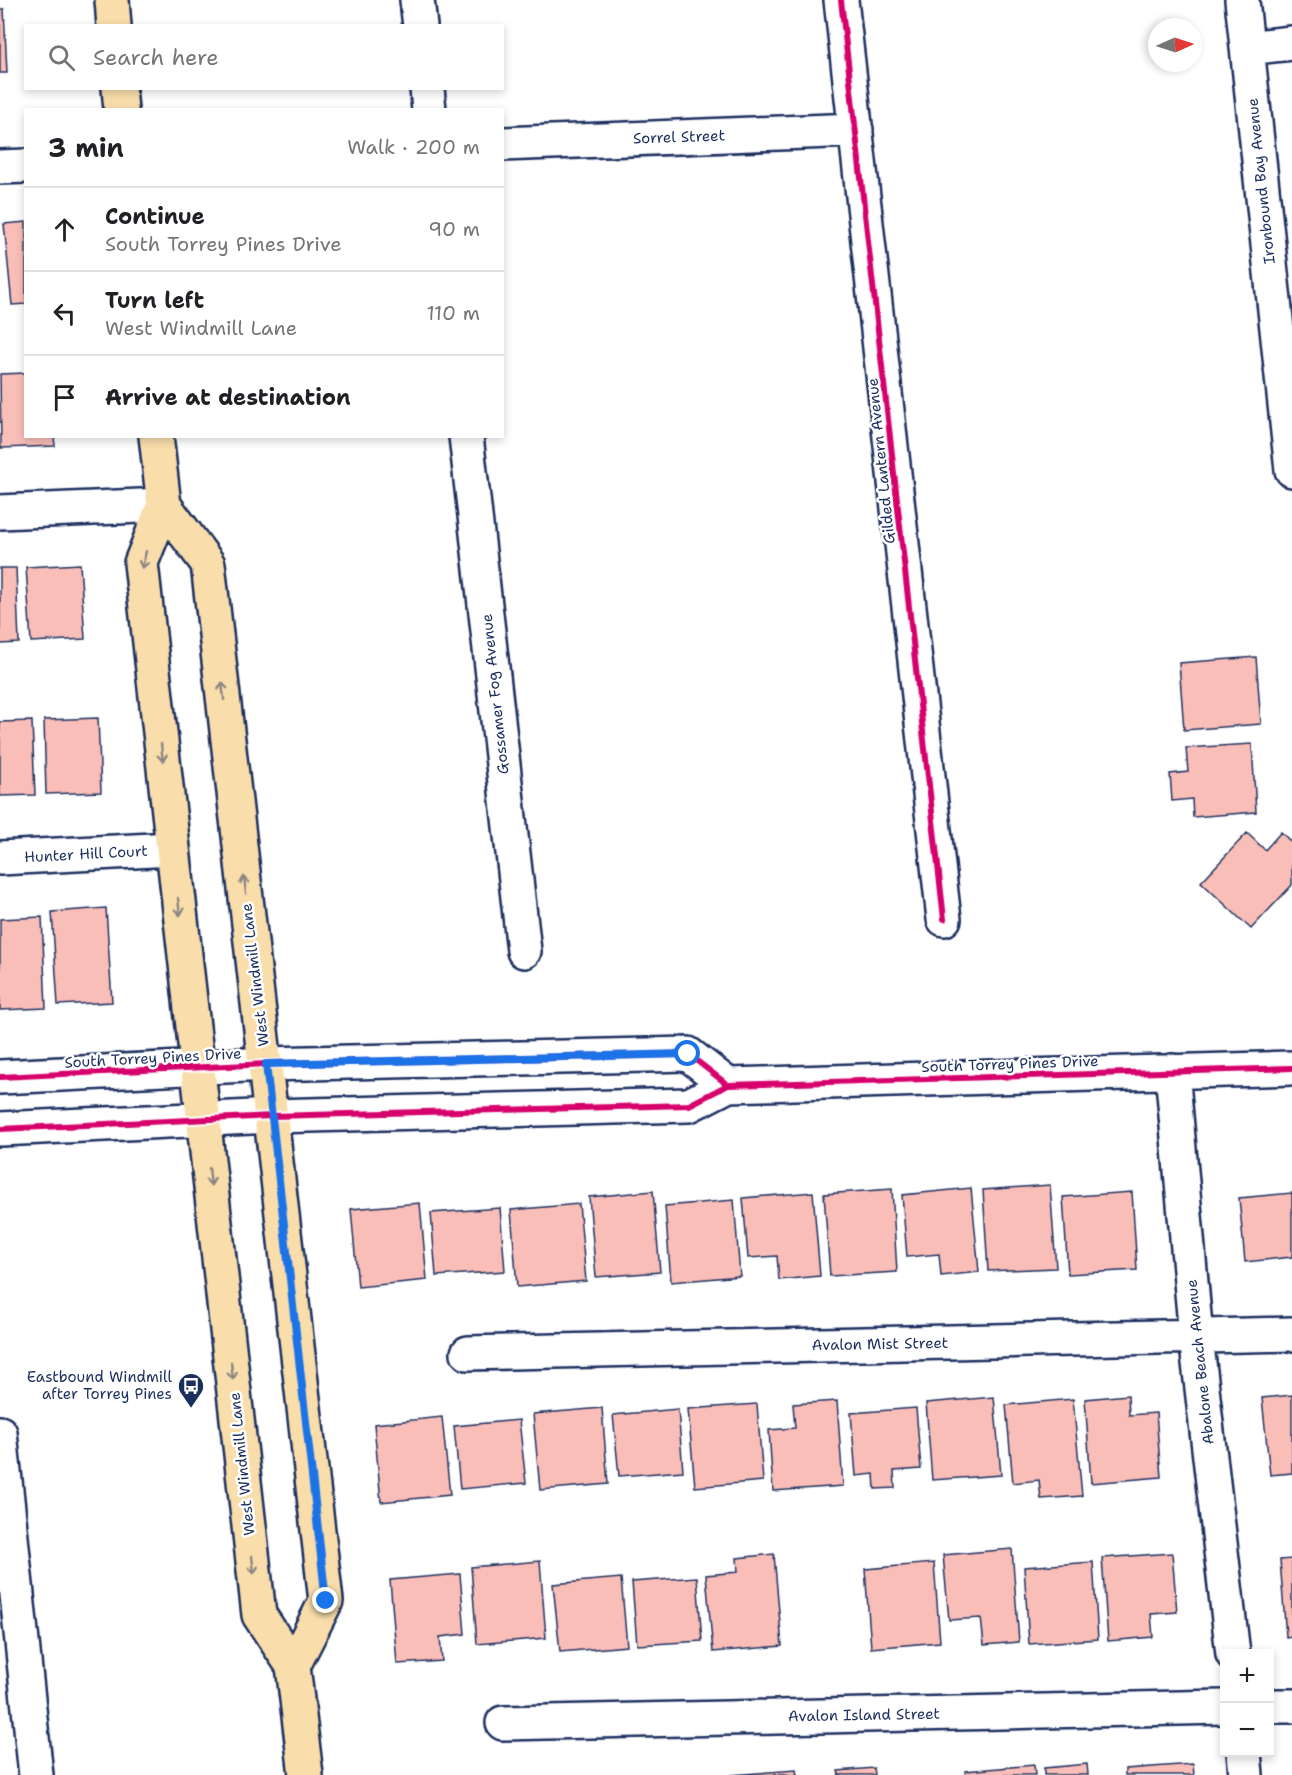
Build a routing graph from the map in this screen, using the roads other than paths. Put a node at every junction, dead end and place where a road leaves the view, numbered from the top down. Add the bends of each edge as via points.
1 (112, 0) edge
2 (417, 0) edge
3 (841, 0) edge
4 (1242, 0) edge
5 (114, 24) edge
6 (420, 24) edge
7 (1292, 43) edge
8 (1247, 48) junction
9 (119, 90) edge
10 (427, 90) edge
11 (121, 108) edge
12 (429, 108) edge
13 (856, 130) junction
14 (504, 144) edge
15 (24, 166) edge
16 (0, 167) edge
17 (156, 438) edge
18 (466, 438) edge
19 (1292, 470) edge
20 (164, 505) junction
21 (0, 512) edge
22 (172, 849) junction
23 (0, 858) edge
24 (944, 920) dead end
25 (524, 951) dead end
26 (266, 1064) junction
27 (197, 1068) junction
28 (1292, 1068) edge
29 (1172, 1071) junction
30 (0, 1077) edge
31 (728, 1084) junction
32 (272, 1116) junction
33 (204, 1119) junction
34 (0, 1129) edge
35 (1292, 1334) edge
36 (1196, 1337) junction
37 (468, 1353) dead end
38 (0, 1433) edge
39 (1233, 1649) edge
40 (293, 1666) junction
41 (1274, 1706) edge
42 (1292, 1706) edge
43 (1220, 1707) edge
44 (503, 1723) dead end
45 (1244, 1757) edge
46 (36, 1775) edge
47 (306, 1775) edge
48 (1246, 1775) edge

1 - 5 main road
2 - 6 street
3 - 13 street, Gilded Lantern Avenue
4 - 8 street, Ironbound Bay Avenue
7 - 8 street
8 - 19 street, Ironbound Bay Avenue
9 - 11 main road
10 - 12 street
13 - 14 street, Sorrel Street
13 - 24 street, Gilded Lantern Avenue
15 - 16 street
17 - 20 main road, West Windmill Lane
18 - 25 street, Gossamer Fog Avenue
20 - 21 street
20 -> 22 main road, West Windmill Lane via 141,563
26 -> 20 main road, West Windmill Lane via 208,564
22 - 23 street, Hunter Hill Court
22 -> 27 main road, West Windmill Lane
26 - 27 street, South Torrey Pines Drive
26 - 31 street, South Torrey Pines Drive via 688,1054
26 - 32 main road, West Windmill Lane
27 - 30 street, South Torrey Pines Drive
27 - 33 main road, West Windmill Lane
28 - 29 street, South Torrey Pines Drive
29 - 31 street, South Torrey Pines Drive
29 - 36 street, Abalone Beach Avenue
31 - 32 street, South Torrey Pines Drive via 689,1105
32 - 33 street, South Torrey Pines Drive
32 - 40 main road, West Windmill Lane via 326,1601
33 - 34 street, South Torrey Pines Drive
33 -> 40 main road, West Windmill Lane via 259,1615
35 - 36 street, Avalon Mist Street
36 - 37 street, Avalon Mist Street
36 - 39 street, Abalone Beach Avenue
38 - 46 street
40 - 47 main road, West Windmill Lane
41 - 42 street
43 - 44 street, Avalon Island Street
45 - 48 street

